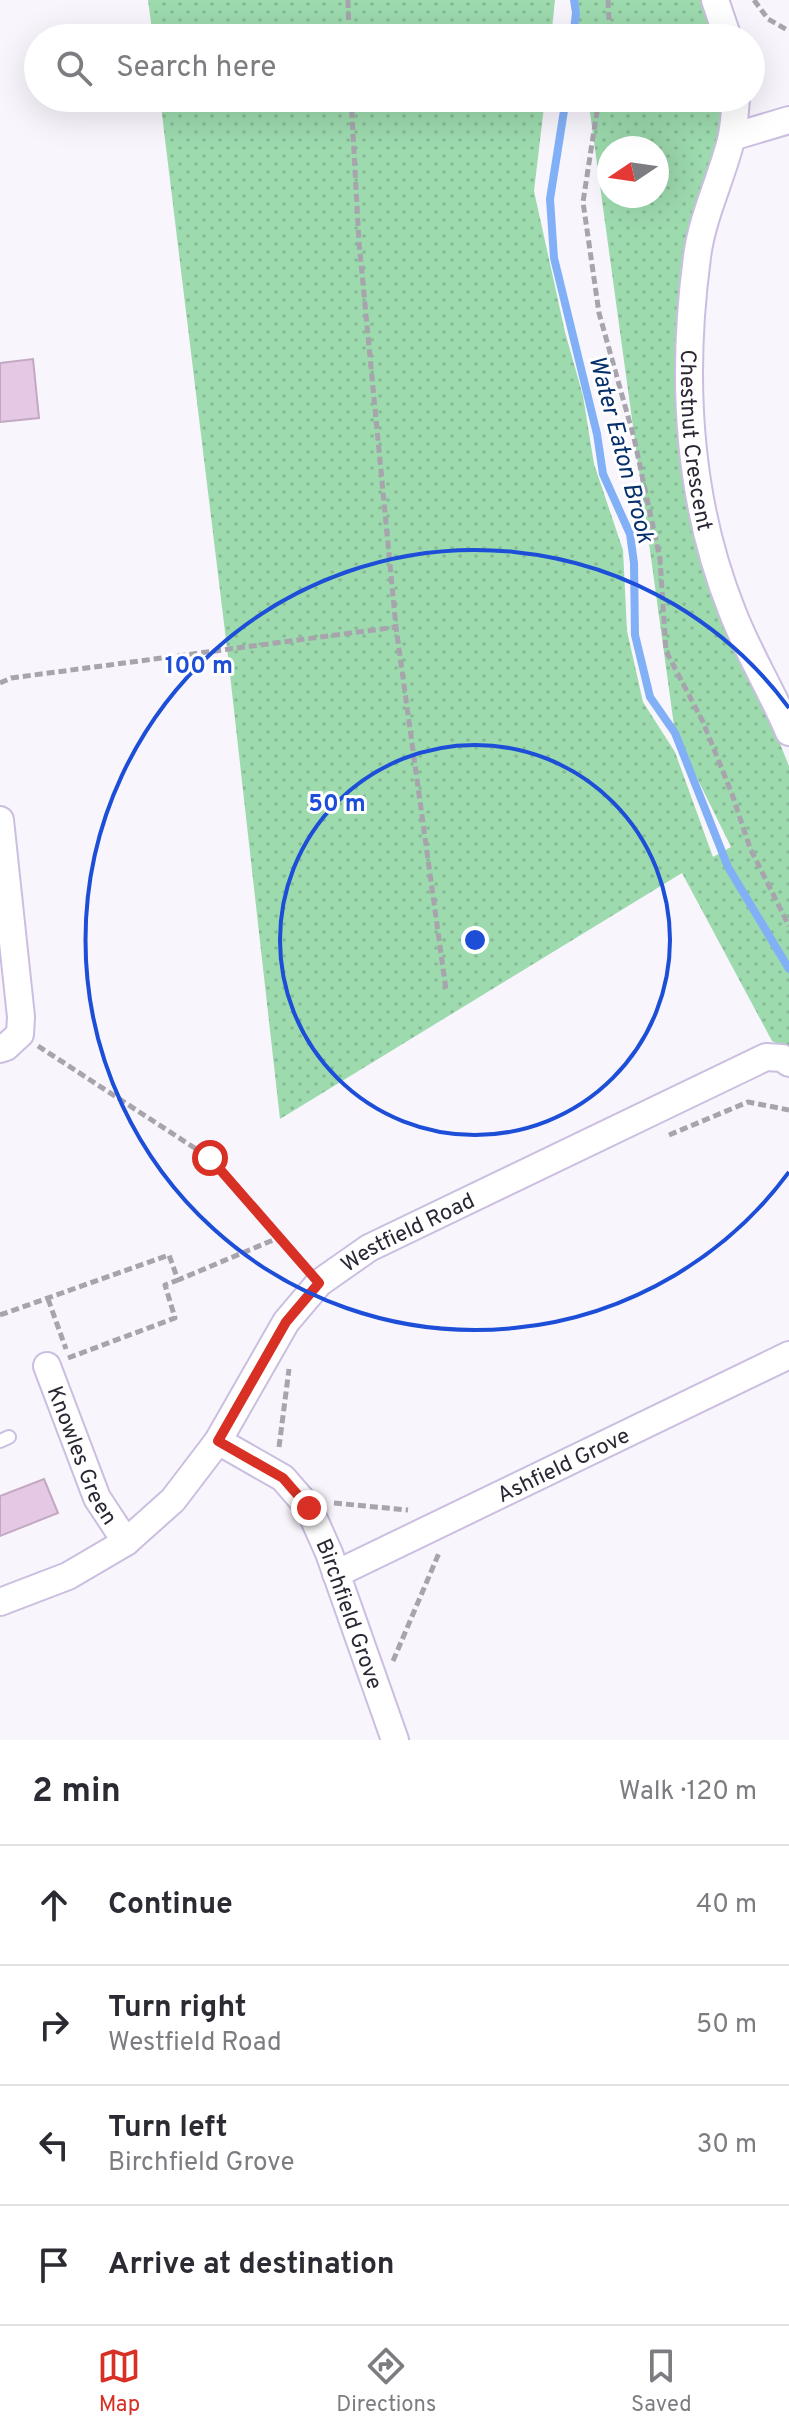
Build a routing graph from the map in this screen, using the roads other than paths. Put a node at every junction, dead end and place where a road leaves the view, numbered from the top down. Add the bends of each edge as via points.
1 (715, 0) edge
2 (723, 24) edge
3 (735, 112) edge
4 (789, 120) edge
5 (732, 137) junction
6 (789, 732) edge
7 (0, 820) edge
8 (10, 1042) edge
9 (789, 1063) edge
10 (789, 1355) edge
11 (58, 1362) road end
12 (218, 1441) junction
13 (126, 1542) junction
14 (336, 1574) junction
15 (0, 1602) edge
16 (395, 1740) edge

1 - 2 street
3 - 5 street, Chestnut Crescent
4 - 5 street
5 - 6 street, Chestnut Crescent via 697,253 690,341 692,445 719,578
7 - 8 street via 21,1017
9 - 12 street, Westfield Road via 766,1057 369,1248 319,1283 286,1322
10 - 14 street, Ashfield Grove
11 - 13 street, Knowles Green via 97,1498
12 - 13 street, Westfield Road via 173,1500
12 - 14 street, Birchfield Grove via 292,1488 309,1508
13 - 15 street, Westfield Road via 68,1576
14 - 16 street, Birchfield Grove

